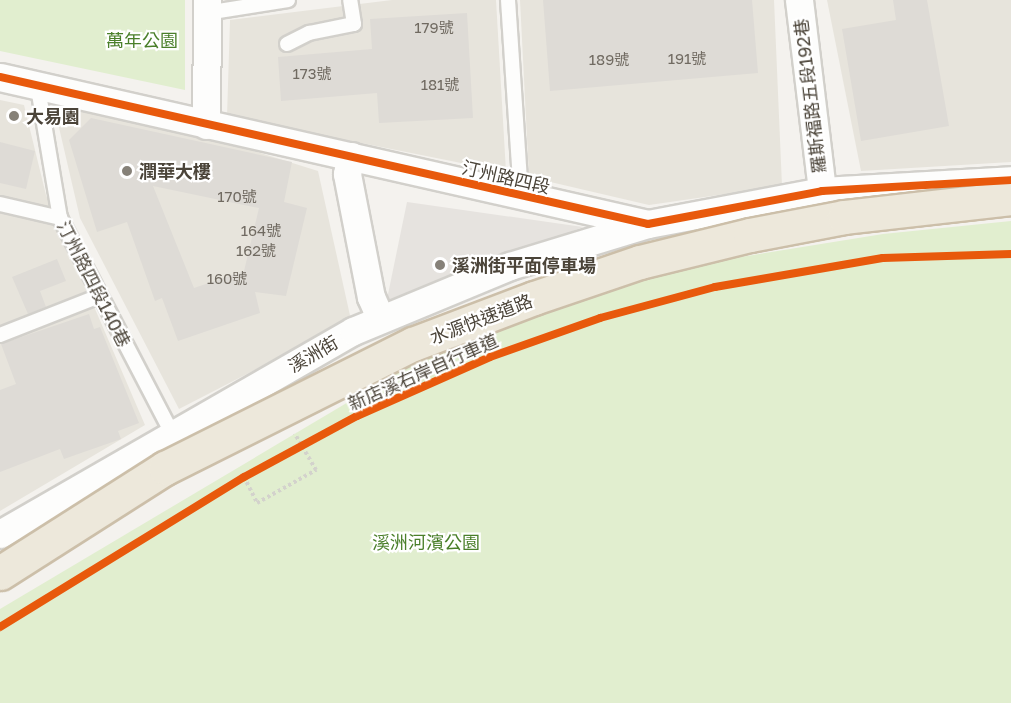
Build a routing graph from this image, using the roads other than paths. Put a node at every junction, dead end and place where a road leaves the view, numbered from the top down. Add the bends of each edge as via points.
1 (288, 0) edge
2 (350, 0) edge
3 (508, 0) edge
4 (799, 0) edge
5 (207, 7) edge
6 (286, 44) dead end
7 (0, 77) edge
8 (38, 87) junction
9 (206, 125) junction
10 (351, 156) junction
11 (1011, 180) edge
12 (822, 191) junction
13 (521, 196) junction
14 (1011, 197) edge
15 (0, 204) edge
16 (60, 218) junction
17 (648, 224) junction
18 (99, 296) junction
19 (381, 319) junction
20 (0, 335) edge
21 (173, 435) junction
22 (0, 534) edge
23 (0, 568) edge
24 (0, 573) edge

1 - 5 lane
2 - 6 lane via 354,24 309,33
3 - 13 lane
4 - 12 street, 羅斯福路五段192巷
5 - 9 street
7 - 8 street, 汀州路四段
8 - 9 street, 汀州路四段
8 - 16 lane, 汀州路四段140巷
9 - 10 street, 汀州路四段
10 - 13 street, 汀州路四段
10 - 19 street via 347,174 371,297
11 - 12 street, 汀州路四段
12 - 17 street, 汀州路四段
13 - 17 street, 汀州路四段
14 - 23 highway, 水源快速道路, bridge via 820,218 730,237 590,276 479,316 198,447
14 - 24 highway, 水源快速道路, bridge via 844,217 750,235 640,262 523,303 413,344 165,468
15 - 16 lane
16 - 18 lane, 汀州路四段140巷
17 - 19 street, 溪洲街 via 510,266
18 - 20 lane
18 - 21 lane, 汀州路四段140巷
19 - 21 street, 溪洲街
21 - 22 street, 溪洲街

